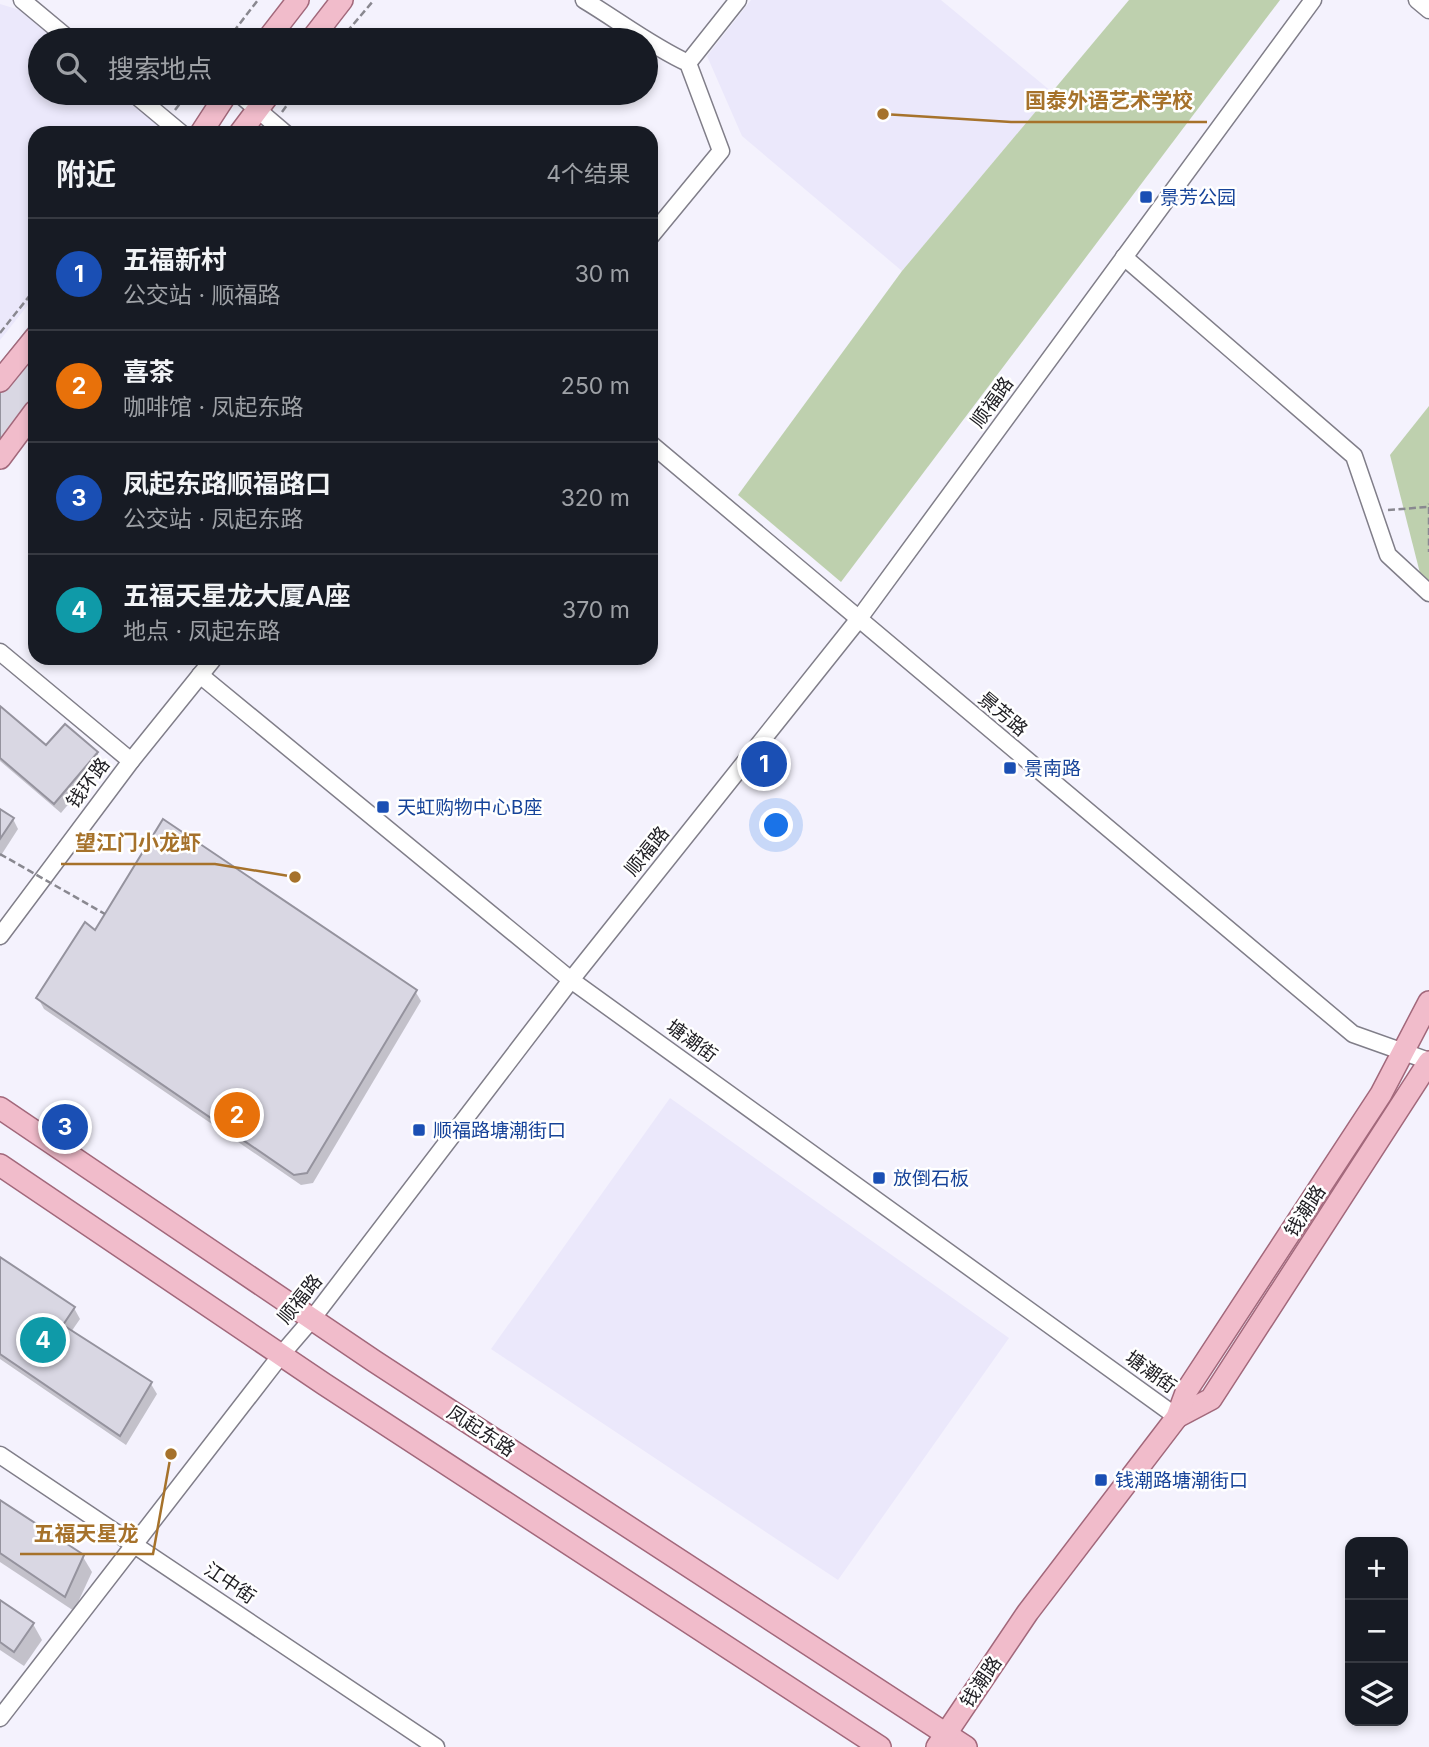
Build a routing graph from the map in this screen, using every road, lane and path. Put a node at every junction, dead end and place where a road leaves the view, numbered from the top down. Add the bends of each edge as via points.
1 (22, 0) edge
2 (258, 0) edge
3 (298, 0) edge
4 (342, 0) edge
5 (374, 0) edge
6 (584, 0) edge
7 (738, 0) edge
8 (1313, 0) edge
9 (1417, 0) edge
10 (1429, 10) edge
11 (56, 28) edge
12 (236, 28) edge
13 (276, 28) edge
14 (320, 28) edge
15 (350, 28) edge
16 (631, 28) edge
17 (658, 49) edge
18 (688, 63) junction
19 (147, 105) edge
20 (219, 105) edge
21 (261, 105) edge
22 (266, 105) edge
23 (291, 105) edge
24 (173, 126) edge
25 (206, 126) edge
26 (245, 126) edge
27 (279, 126) edge
28 (281, 126) edge
29 (658, 228) edge
30 (1125, 257) junction
31 (28, 298) edge
32 (0, 333) edge
33 (28, 347) edge
34 (0, 381) edge
35 (28, 420) edge
36 (658, 450) edge
37 (0, 458) edge
38 (1428, 506) edge
39 (1373, 511) junction
40 (1429, 552) edge
41 (1429, 593) edge
42 (858, 620) junction
43 (0, 652) edge
44 (208, 665) edge
45 (200, 675) junction
46 (131, 761) junction
47 (0, 854) edge
48 (105, 914) dead end
49 (0, 936) edge
50 (571, 980) junction
51 (1429, 1002) edge
52 (1402, 1053) junction
53 (1429, 1062) edge
54 (0, 1108) edge
55 (0, 1165) edge
56 (312, 1319) junction
57 (281, 1355) junction
58 (1177, 1417) junction
59 (0, 1455) edge
60 (135, 1544) junction
61 (0, 1718) edge
62 (942, 1740) edge
63 (436, 1747) edge
64 (880, 1747) edge
65 (967, 1747) edge

1 - 11 street
2 - 12 path
3 - 13 main road
4 - 14 main road
5 - 15 path
6 - 16 street
7 - 18 street
8 - 30 street, 顺福路
9 - 10 street
17 - 18 street
18 - 29 street via 721,151
19 - 24 street
20 - 25 main road
21 - 26 main road
22 - 27 street
23 - 28 path
30 - 39 street via 1354,456
30 - 42 street, 顺福路
31 - 32 path
33 - 34 main road
35 - 37 main road
36 - 42 street, 景芳路
38 - 39 path
38 - 40 path
39 - 41 street via 1388,555
42 - 50 street, 顺福路
42 - 52 street, 景芳路 via 1353,1034
43 - 46 street
44 - 45 street, 钱环路
45 - 46 street, 钱环路
45 - 50 street, 塘潮街
46 - 49 street, 钱环路
47 - 48 path, bridge
50 - 56 street, 顺福路
50 - 58 street, 塘潮街
51 - 52 main road, 钱潮路
52 - 53 street, 景芳路
52 - 58 main road, 钱潮路 via 1381,1094 1187,1390
53 - 58 main road, 钱潮路 via 1211,1399
54 - 56 main road, 凤起东路
55 - 57 main road
56 - 57 street, 顺福路
56 - 62 main road, 凤起东路
57 - 60 street, 顺福路
57 - 64 main road
58 - 62 main road, 钱潮路 via 1028,1612
59 - 60 street, 江中街
60 - 61 street, 顺福路
60 - 63 street, 江中街
62 - 65 main road, 凤起东路

